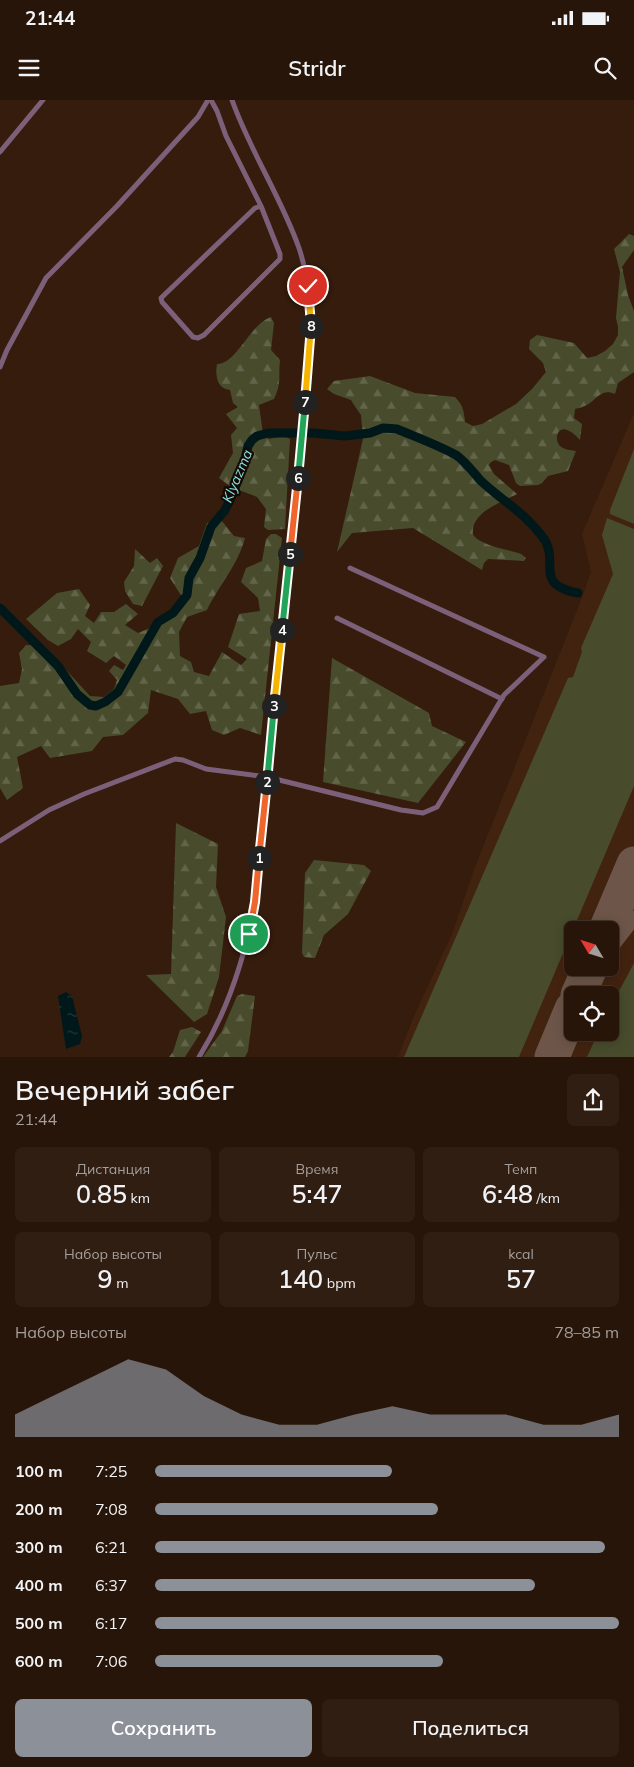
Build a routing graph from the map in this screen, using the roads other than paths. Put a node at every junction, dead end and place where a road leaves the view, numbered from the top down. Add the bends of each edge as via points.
1 (43, 100) edge
2 (210, 100) edge
3 (232, 100) edge
4 (0, 152) edge
5 (261, 206) junction
6 (0, 367) edge
7 (350, 568) dead end
8 (337, 618) dead end
9 (502, 699) junction
10 (267, 777) junction
11 (2, 840) edge
12 (199, 1057) edge

1 - 4 street
2 - 5 street
2 - 6 street via 117,206 46,278
3 - 10 street via 299,249 308,286 311,332
5 - 5 street via 280,259 204,335 193,337 162,302 162,294
7 - 9 street via 544,657
8 - 9 street
9 - 10 street via 436,807 423,813
10 - 11 street via 206,769 176,759 49,810
10 - 12 street via 249,934 230,996

